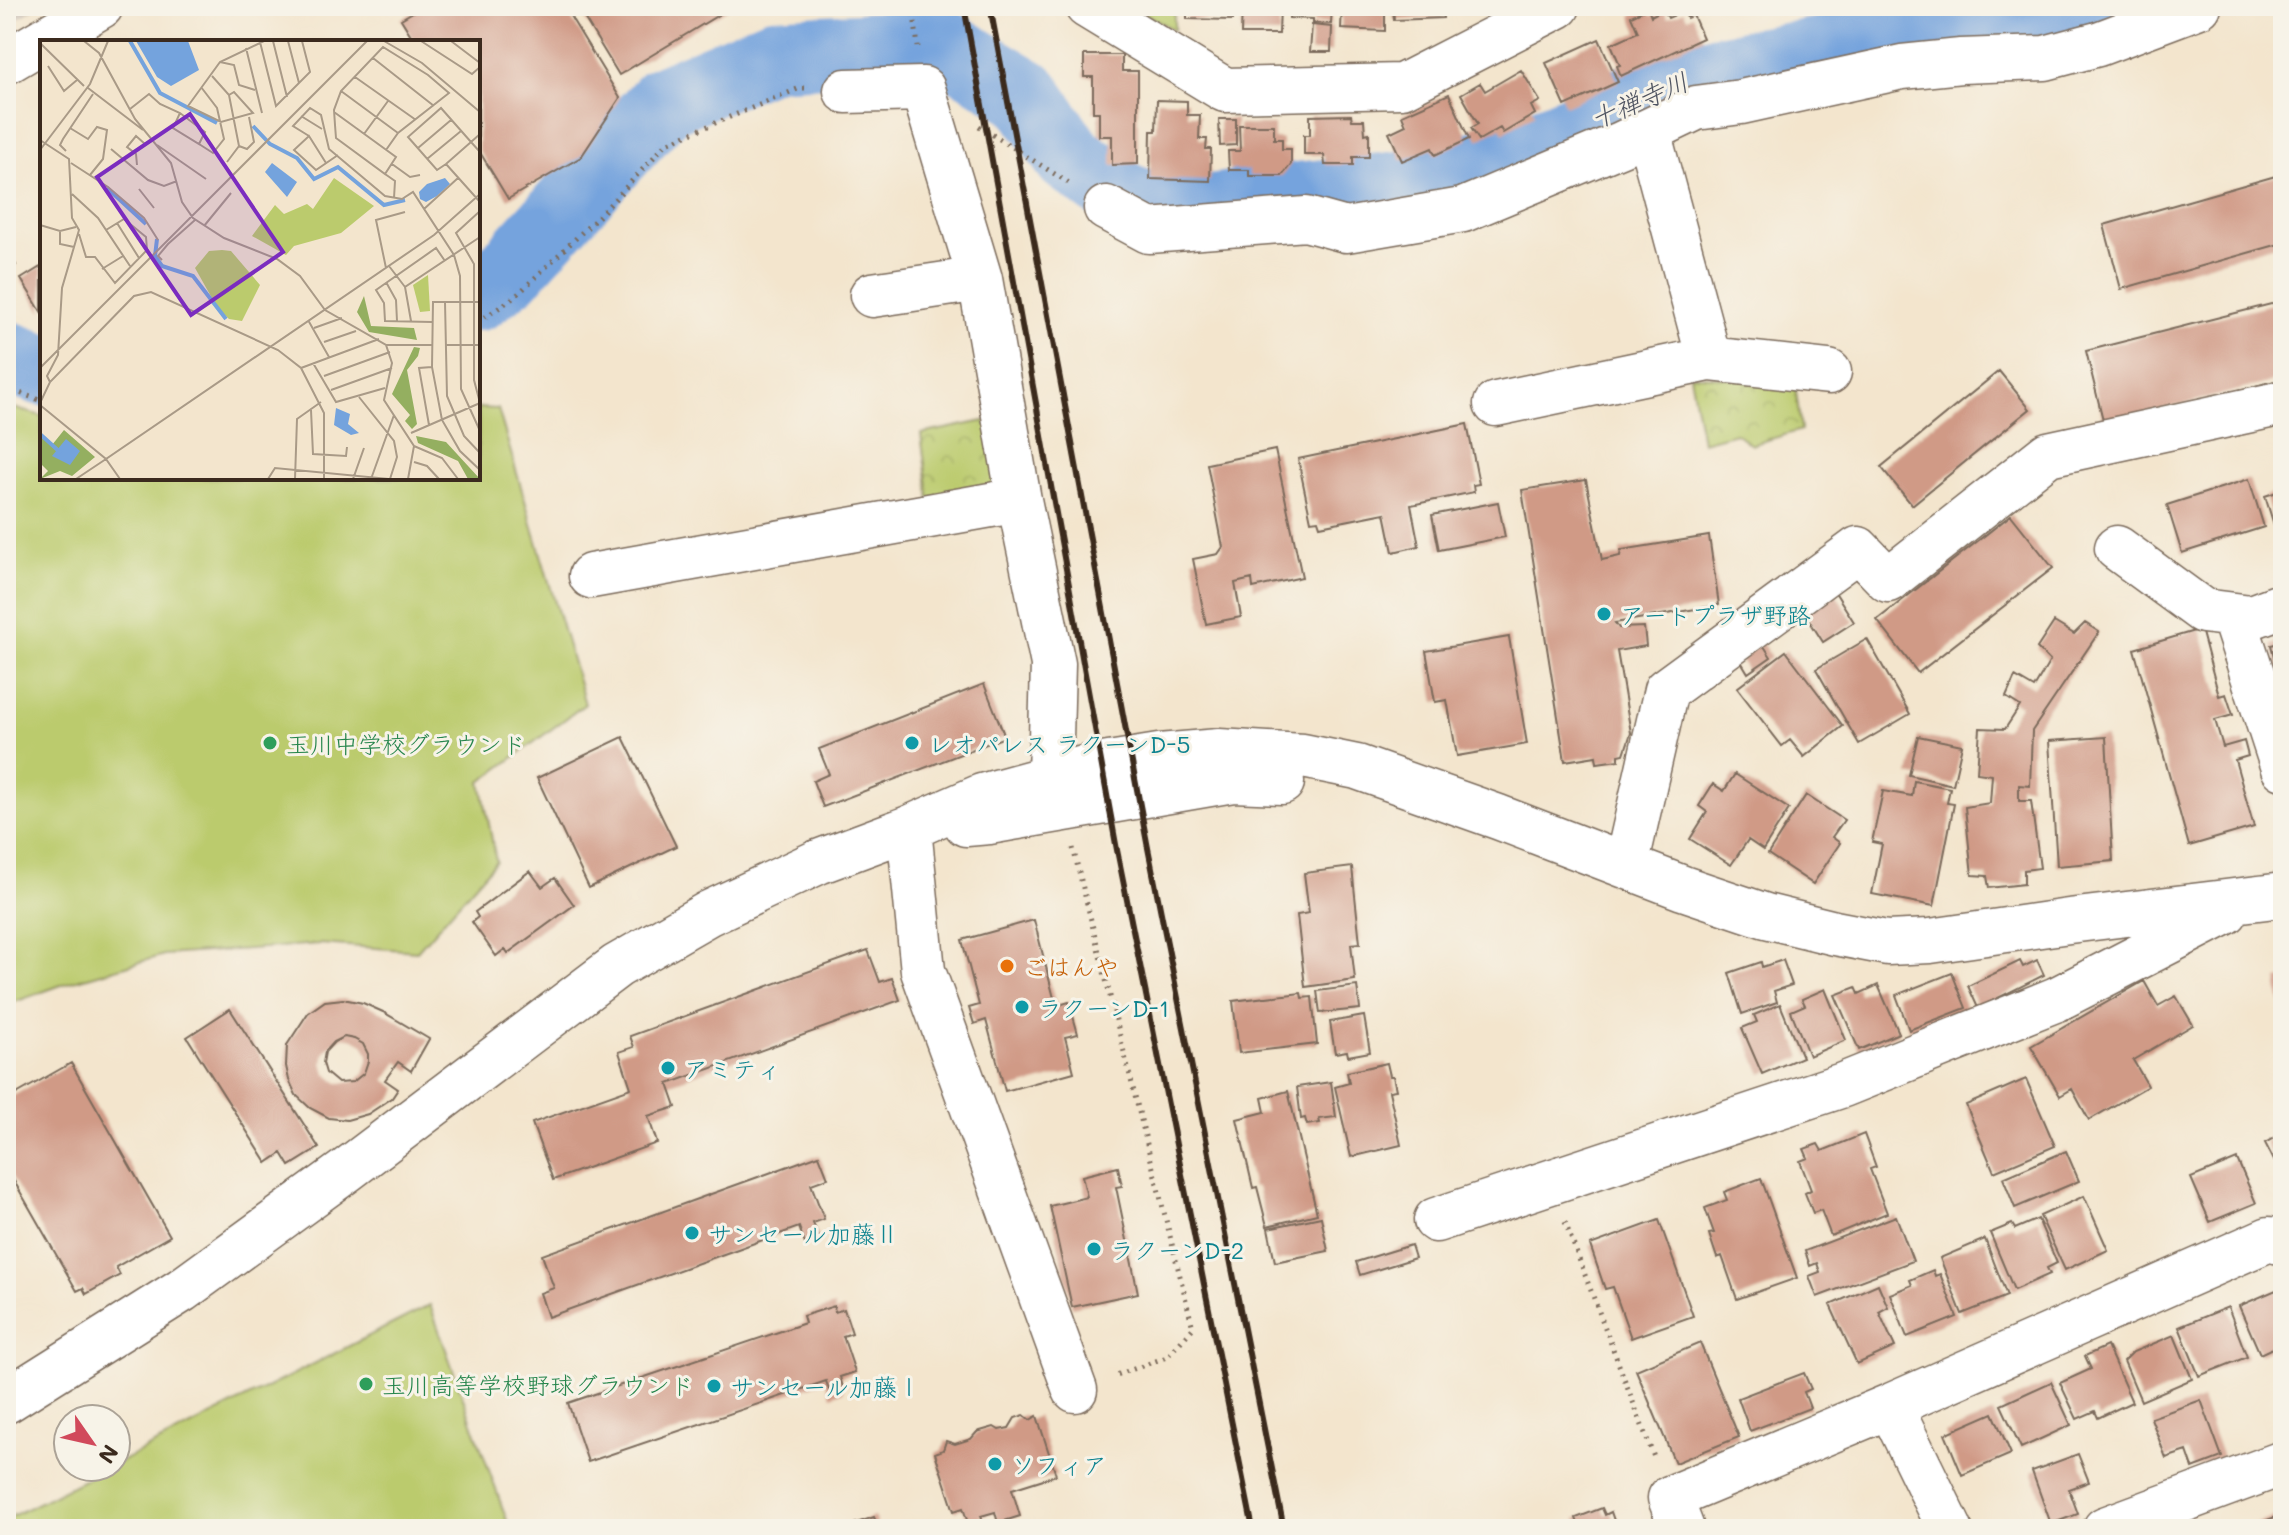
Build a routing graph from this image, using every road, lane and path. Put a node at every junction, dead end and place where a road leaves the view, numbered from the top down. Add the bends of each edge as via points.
1 (101, 6) edge
2 (1087, 6) edge
3 (1558, 6) edge
4 (2199, 6) edge
5 (43, 40) edge
6 (40, 42) edge
7 (6, 62) edge
8 (846, 91) joint
9 (975, 123) dead end
10 (1648, 131) junction
11 (1106, 208) joint
12 (980, 279) junction
13 (872, 295) dead end
14 (480, 321) edge
15 (1709, 359) junction
16 (1829, 372) dead end
17 (6, 388) edge
18 (40, 400) edge
19 (2283, 403) edge
20 (1496, 404) dead end
21 (1019, 500) junction
22 (2117, 548) dead end
23 (591, 576) dead end
24 (2283, 605) edge
25 (2233, 615) junction
26 (2283, 768) edge
27 (1056, 793) junction
28 (909, 828) junction
29 (1626, 866) junction
30 (2268, 897) edge
31 (1549, 1182) junction
32 (1436, 1220) dead end
33 (2283, 1243) edge
34 (1075, 1390) joint
35 (6, 1401) edge
36 (1890, 1406) junction
37 (2283, 1463) edge
38 (1676, 1514) edge
39 (1950, 1529) edge
40 (2105, 1529) edge

1 - 5 street
2 - 3 street via 1225,90 1402,86
4 - 10 street via 2045,58 1902,67 1696,108
6 - 7 street
8 - 12 street via 923,89
8 - 14 path via 800,88 667,143 516,296
9 - 11 path
10 - 11 street via 1463,210 1346,230 1306,219 1149,231
10 - 15 street
12 - 13 street
12 - 21 street
15 - 16 street
15 - 20 street
17 - 18 path
19 - 29 street via 2048,454 1888,580 1858,549 1666,690
21 - 23 street
21 - 27 street via 1053,664
22 - 25 street via 2203,611
24 - 25 street via 2251,617
25 - 26 street
27 - 28 street via 982,796
27 - 29 street via 1159,756 1219,751 1303,756 1357,767
27 - 34 path via 1193,1328 1167,1357
28 - 34 street via 923,971
28 - 35 street via 818,862 709,913 617,966 182,1290
29 - 30 street via 1766,916 1887,943
30 - 31 street via 2043,1004 1843,1085
31 - 32 street
31 - 38 path
33 - 36 street via 2269,1239
36 - 38 street
36 - 39 street
37 - 40 street

